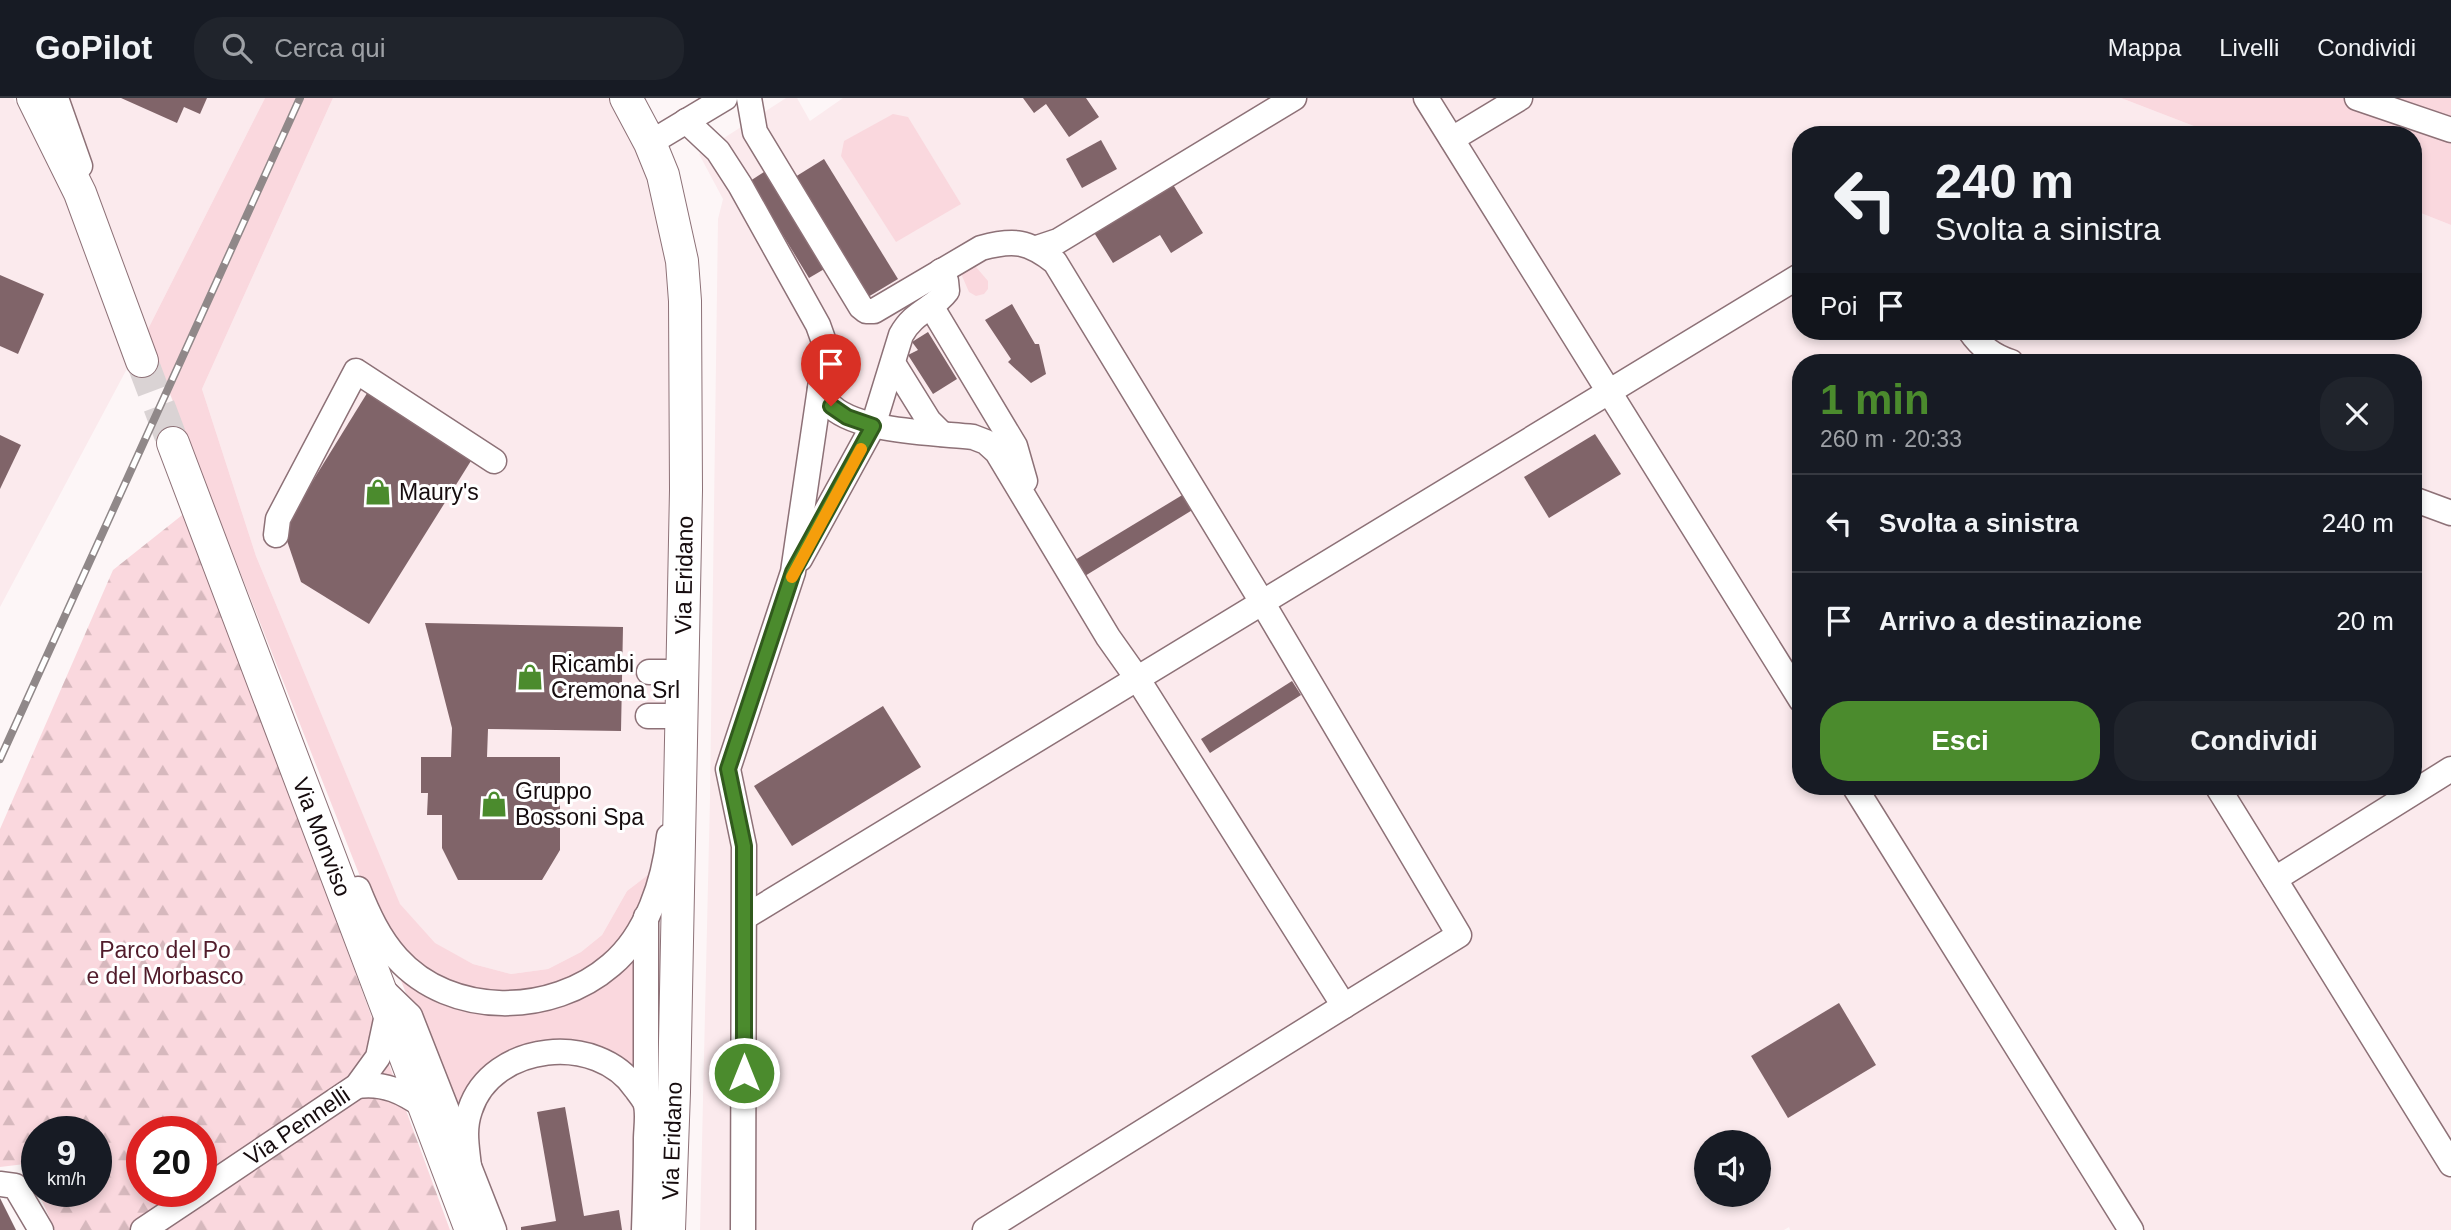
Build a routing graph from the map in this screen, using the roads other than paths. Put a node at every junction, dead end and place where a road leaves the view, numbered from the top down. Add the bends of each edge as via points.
1 (16, 98) edge
2 (33, 98) edge
3 (56, 98) edge
4 (626, 98) edge
5 (725, 98) edge
6 (749, 98) edge
7 (1294, 98) edge
8 (1426, 98) edge
9 (1520, 98) edge
10 (2357, 98) edge
11 (686, 121) junction
12 (2451, 130) edge
13 (1452, 139) junction
14 (650, 143) junction
15 (80, 193) junction
16 (101, 246) junction
17 (1037, 248) junction
18 (942, 271) junction
19 (1792, 281) edge
20 (931, 306) junction
21 (1978, 340) edge
22 (1992, 354) edge
23 (142, 361) tunnel mouth
24 (893, 363) junction
25 (820, 389) junction
26 (1609, 393) junction
27 (873, 426) junction
28 (942, 434) junction
29 (173, 443) tunnel mouth
30 (494, 461) dead end
31 (2422, 502) edge
32 (2451, 513) edge
33 (1034, 516) junction
34 (276, 535) dead end
35 (684, 541) junction
36 (793, 572) junction
37 (668, 594) dead end
38 (1262, 602) junction
39 (1138, 678) junction
40 (1792, 686) edge
41 (279, 721) junction
42 (2451, 769) edge
43 (680, 770) junction
44 (2422, 787) edge
45 (1860, 795) edge
46 (2223, 795) edge
47 (2409, 795) edge
48 (2274, 879) junction
49 (646, 917) junction
50 (745, 917) junction
51 (383, 997) junction
52 (1344, 1006) junction
53 (357, 1086) junction
54 (646, 1103) junction
55 (425, 1107) junction
56 (2451, 1164) edge
57 (469, 1167) junction
58 (217, 1180) edge
59 (0, 1185) edge
60 (177, 1207) edge
61 (41, 1230) edge
62 (143, 1230) edge
63 (471, 1230) edge
64 (494, 1230) edge
65 (644, 1230) edge
66 (669, 1230) edge
67 (743, 1230) edge
68 (985, 1230) edge
69 (2131, 1230) edge

1 - 15 street via 37,139
2 - 15 main road
3 - 16 street via 90,193
4 - 14 main road, Via Eridano
5 - 11 street
6 - 18 street via 754,132 861,307 874,311
7 - 17 street via 1058,241
8 - 13 street
9 - 13 street
10 - 12 street
11 - 14 street
11 - 25 street via 718,151 740,185 818,325 825,354
13 - 26 street
14 - 35 main road, Via Eridano via 663,175 682,261
15 - 16 main road
16 - 23 main road
17 - 18 street via 1020,242 1000,243 981,248
17 - 38 street via 1055,262
18 - 20 street via 947,291
19 - 26 street
20 - 24 street via 908,322
20 - 33 street via 1015,446
21 - 22 street
24 - 27 street
24 - 28 street
25 - 27 street via 831,406
25 - 36 street
26 - 38 street
26 - 40 street
27 - 28 street
27 - 36 street
28 - 33 street via 986,442 997,452
29 - 41 main road, Via Monviso
30 - 34 street via 356,371 278,519
31 - 32 street
33 - 39 street
35 - 37 street via 676,552
35 - 43 main road, Via Eridano
36 - 50 street via 728,769 744,846
38 - 39 street
38 - 52 street via 1459,935
39 - 50 street
39 - 52 street
41 - 49 street via 321,792 370,919 383,941 399,961 454,996 519,1003 574,989 612,964
41 - 51 main road, Via Monviso
42 - 44 street
43 - 49 street via 661,875
43 - 66 main road, Via Eridano
45 - 69 street
46 - 48 street
47 - 48 street
48 - 56 street
49 - 54 street
50 - 67 street
51 - 53 street, Via Pennelli via 383,1044
51 - 55 main road, Via Monviso
51 - 57 street via 410,1016
52 - 68 street
53 - 55 street, Via Pennelli via 386,1086
53 - 58 street, Via Pennelli
54 - 57 street via 630,1080 595,1057 574,1052 528,1055 491,1077 470,1108 465,1133
54 - 65 street
55 - 63 main road, Via Monviso
57 - 64 street
59 - 61 street via 15,1186
60 - 62 street, Via Pennelli

